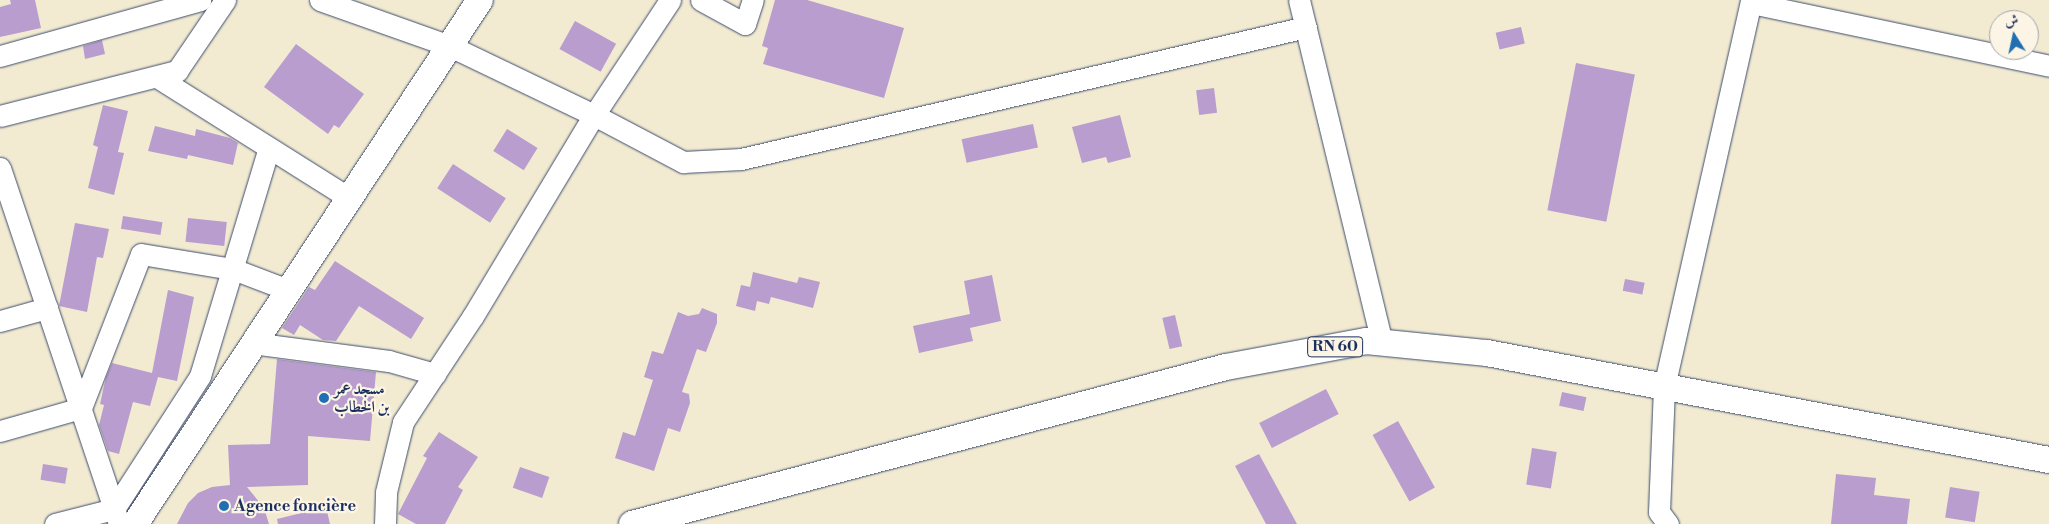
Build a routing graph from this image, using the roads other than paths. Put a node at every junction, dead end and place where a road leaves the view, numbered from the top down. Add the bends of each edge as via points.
1 (200, 0) edge
2 (225, 0) edge
3 (320, 0) edge
4 (480, 0) edge
5 (670, 0) edge
6 (701, 0) edge
7 (753, 0) edge
8 (1299, 0) edge
9 (1751, 1) edge
10 (1306, 27) junction
11 (450, 46) junction
12 (0, 56) edge
13 (2049, 66) edge
14 (157, 77) junction
15 (594, 115) junction
16 (0, 116) edge
17 (269, 148) junction
18 (0, 168) edge
19 (348, 198) junction
20 (232, 269) junction
21 (288, 290) junction
22 (47, 308) junction
23 (0, 321) edge
24 (252, 343) junction
25 (1382, 343) junction
26 (435, 374) junction
27 (1664, 387) junction
28 (81, 408) junction
29 (0, 431) edge
30 (2049, 460) edge
31 (117, 517) edge
32 (55, 524) edge
33 (135, 524) edge
34 (385, 524) edge
35 (632, 524) edge
36 (1668, 524) edge

1 - 12 street
2 - 14 street via 177,71
3 - 11 street
4 - 11 main road
5 - 15 street
6 - 7 street via 745,24
8 - 10 street
9 - 13 street
9 - 27 street
10 - 15 street via 741,159 683,162
10 - 25 street
11 - 15 street
11 - 19 main road
14 - 16 street
14 - 17 street
15 - 26 street
17 - 19 street
17 - 20 street
18 - 22 street
19 - 21 main road
20 - 21 street
20 - 28 street via 141,254
20 - 31 street via 200,376
21 - 24 main road
22 - 23 street
22 - 28 street
24 - 26 street via 389,361
24 - 33 main road
25 - 27 main road, RN 60 via 1487,353
25 - 35 main road, RN 60 via 1366,341 1226,367
26 - 34 street via 403,422 386,492
27 - 30 main road, RN 60
27 - 36 street via 1659,512
28 - 29 street
28 - 31 street
31 - 32 street

